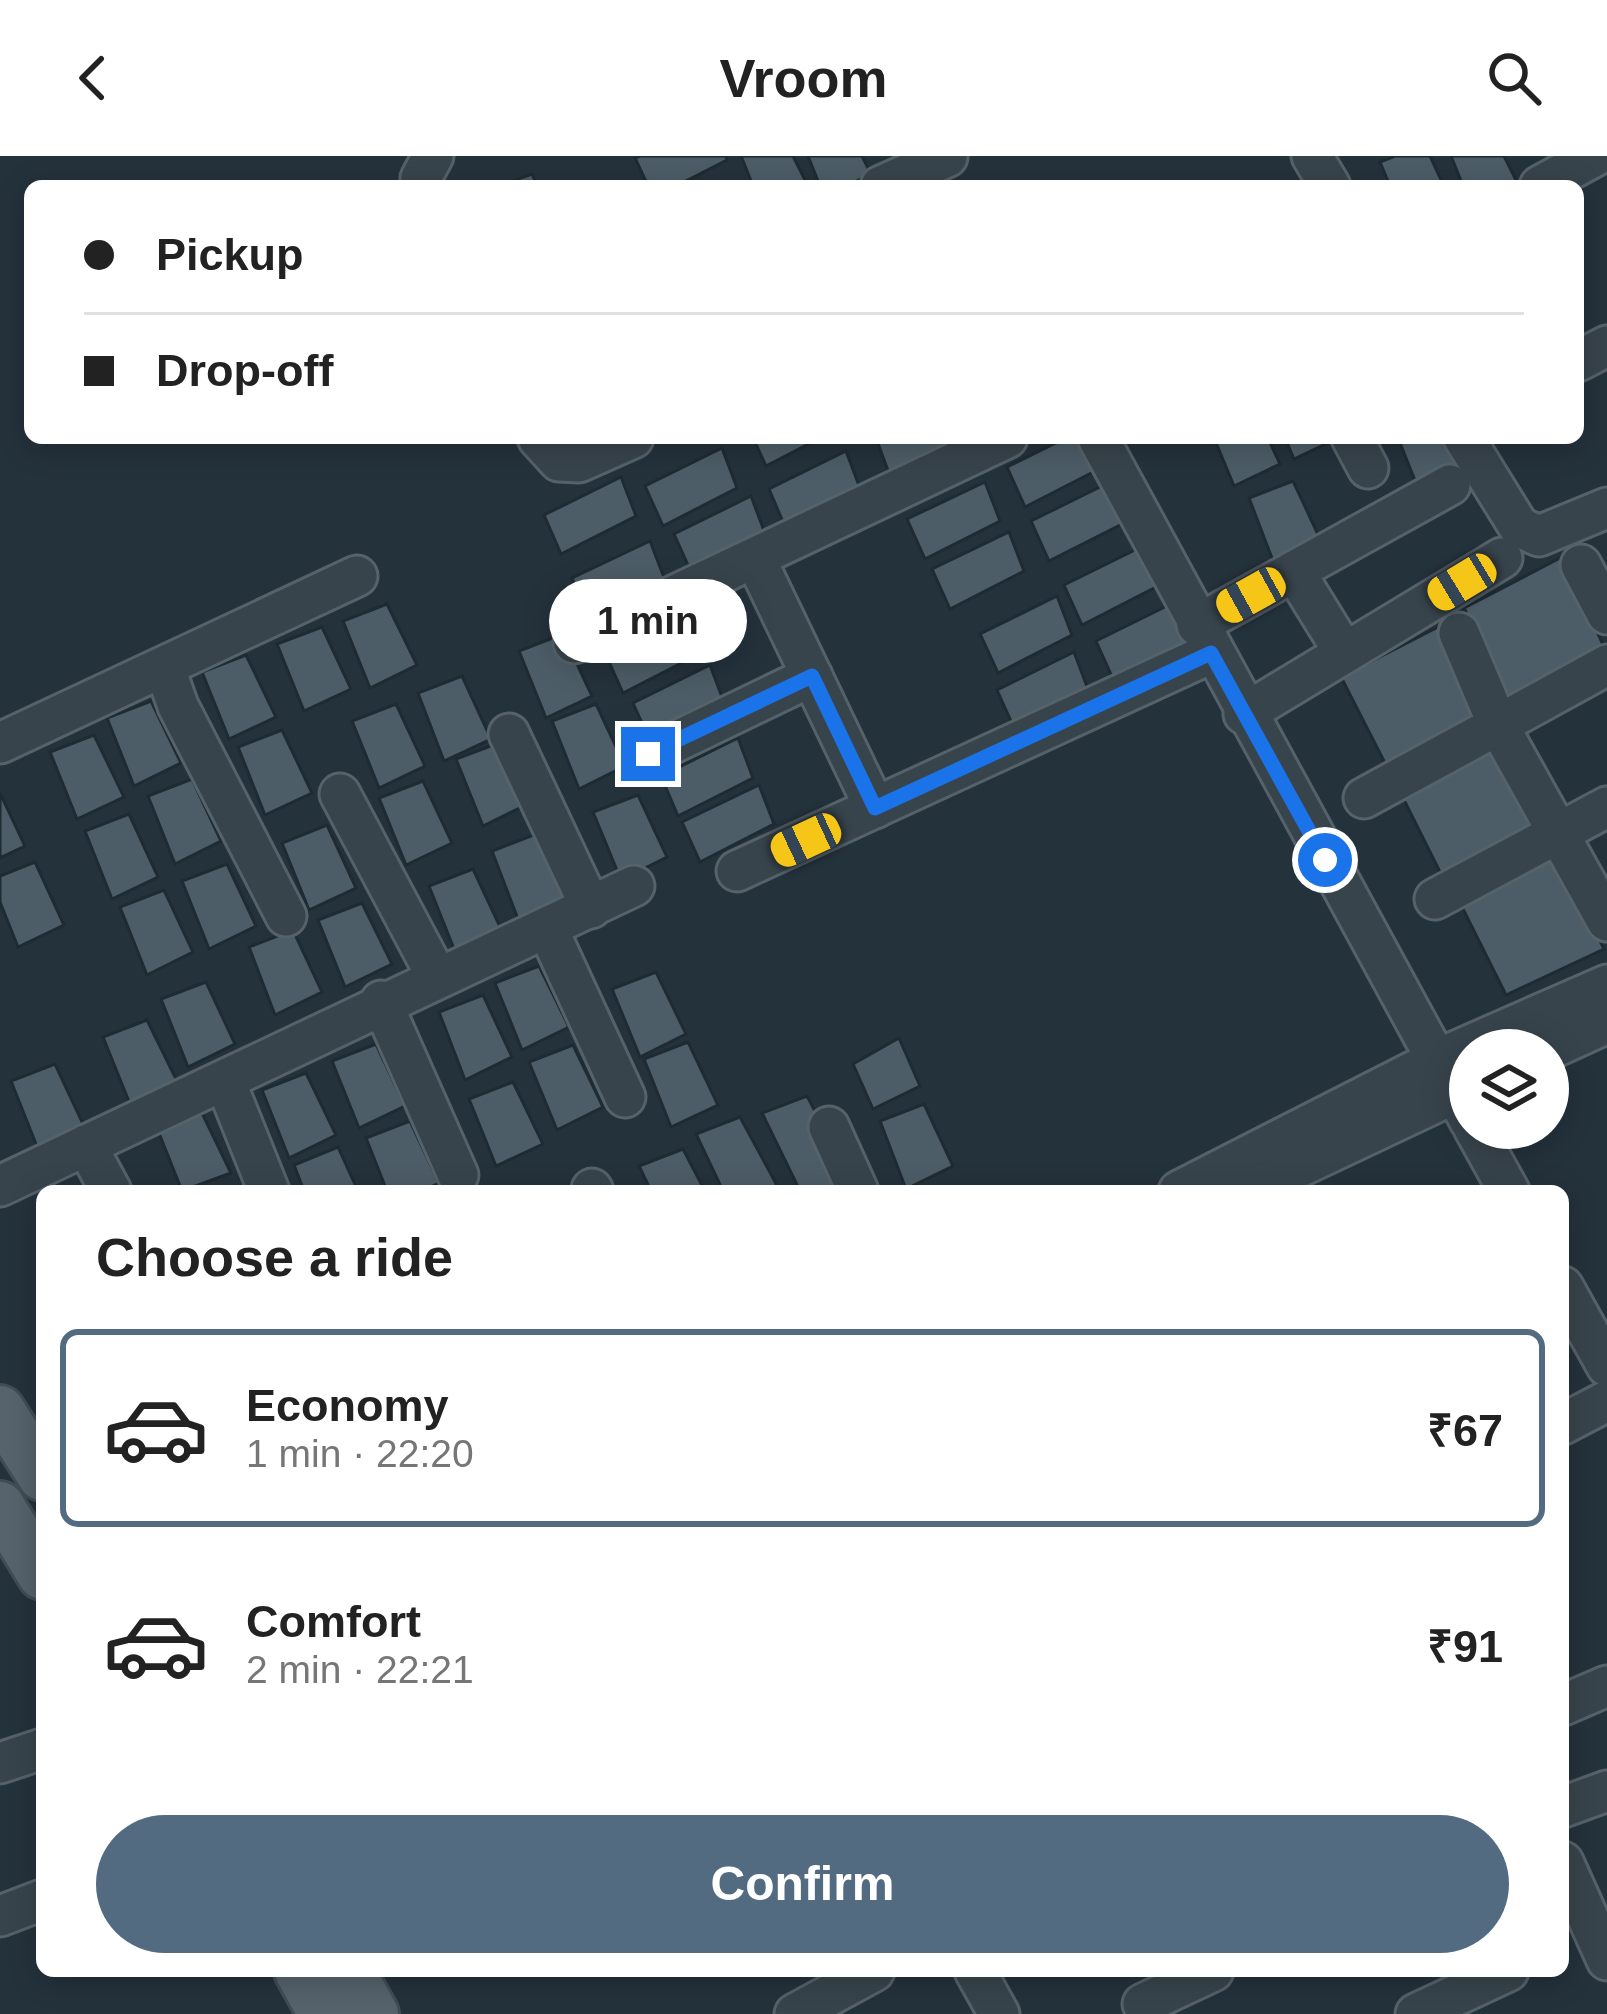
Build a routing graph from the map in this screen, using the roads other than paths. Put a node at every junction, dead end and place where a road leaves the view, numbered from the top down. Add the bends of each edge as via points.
1 (947, 156) edge
2 (1595, 156) edge
3 (894, 180) edge
4 (1549, 180) edge
5 (543, 444) edge
6 (620, 444) edge
7 (994, 444) edge
8 (1101, 444) edge
9 (1468, 444) edge
10 (1450, 484) dead end
11 (1607, 508) edge
12 (754, 558) junction
13 (1502, 558) dead end
14 (1581, 565) dead end
15 (1294, 571) junction
16 (357, 576) dead end
17 (1607, 614) edge
18 (1459, 633) dead end
19 (1204, 639) junction
20 (574, 644) dead end
21 (1344, 652) junction
22 (1607, 665) edge
23 (165, 670) junction
24 (812, 676) junction
25 (1244, 714) junction
26 (1498, 725) junction
27 (509, 734) dead end
28 (0, 743) edge
29 (648, 754) dead end
30 (340, 794) dead end
31 (1364, 798) dead end
32 (1607, 807) edge
33 (875, 808) junction
34 (1558, 831) junction
35 (737, 872) dead end
36 (634, 886) dead end
37 (1435, 899) dead end
38 (591, 908) junction
39 (286, 916) dead end
40 (1607, 921) edge
41 (548, 930) junction
42 (436, 975) junction
43 (1607, 985) edge
44 (381, 1001) junction
45 (1607, 1024) edge
46 (1550, 1029) edge
47 (1569, 1041) edge
48 (1449, 1077) edge
49 (225, 1082) junction
50 (625, 1097) dead end
51 (1449, 1102) edge
52 (1449, 1103) edge
53 (829, 1127) dead end
54 (86, 1145) junction
55 (1487, 1149) edge
56 (458, 1175) dead end
57 (107, 1185) edge
58 (267, 1185) edge
59 (855, 1185) edge
60 (1198, 1185) edge
61 (1262, 1185) edge
62 (1506, 1185) edge
63 (0, 1186) edge
64 (1569, 1299) edge
65 (1607, 1366) edge
66 (1607, 1401) edge
67 (0, 1410) edge
68 (1569, 1421) edge
69 (36, 1466) edge
70 (0, 1507) edge
71 (36, 1565) edge
72 (1607, 1685) edge
73 (1569, 1702) edge
74 (36, 1751) edge
75 (0, 1763) edge
76 (1607, 1791) edge
77 (1569, 1805) edge
78 (1569, 1882) edge
79 (36, 1902) edge
80 (0, 1916) edge
81 (1588, 1945) edge
82 (302, 1977) edge
83 (353, 1977) edge
84 (863, 1977) edge
85 (978, 1977) edge
86 (1196, 1977) edge
87 (1495, 1977) edge
88 (1140, 1996) edge
89 (323, 2014) edge
90 (374, 2014) edge
91 (795, 2014) edge
92 (999, 2014) edge
93 (1416, 2014) edge

1 - 3 street
2 - 4 street
5 - 6 street via 559,461 579,462
7 - 12 street
8 - 19 street
9 - 11 street via 1519,527 1539,536
10 - 15 street
12 - 20 street
12 - 24 street
13 - 21 street
14 - 17 street
15 - 19 street
15 - 21 street
16 - 23 street
18 - 26 street
19 - 25 street
19 - 33 street
21 - 25 street
22 - 26 street
23 - 28 street
23 - 39 street
24 - 29 street
24 - 33 street
25 - 48 street
26 - 31 street
26 - 34 street
27 - 38 street
30 - 42 street
32 - 34 street
33 - 35 street
34 - 37 street
34 - 40 street
36 - 38 street
38 - 41 street
41 - 42 street
41 - 50 street
42 - 44 street
43 - 46 street
44 - 49 street
44 - 56 street
45 - 47 street
49 - 54 street
49 - 58 street
51 - 60 street
52 - 61 street
53 - 59 street
54 - 57 street
54 - 63 street
55 - 62 street
64 - 65 street
66 - 68 street
67 - 69 main road
70 - 71 main road
72 - 73 street
74 - 75 street
76 - 77 street
78 - 81 street
79 - 80 street
82 - 89 main road
83 - 90 main road
84 - 91 street
85 - 92 street
86 - 88 street
87 - 93 street

